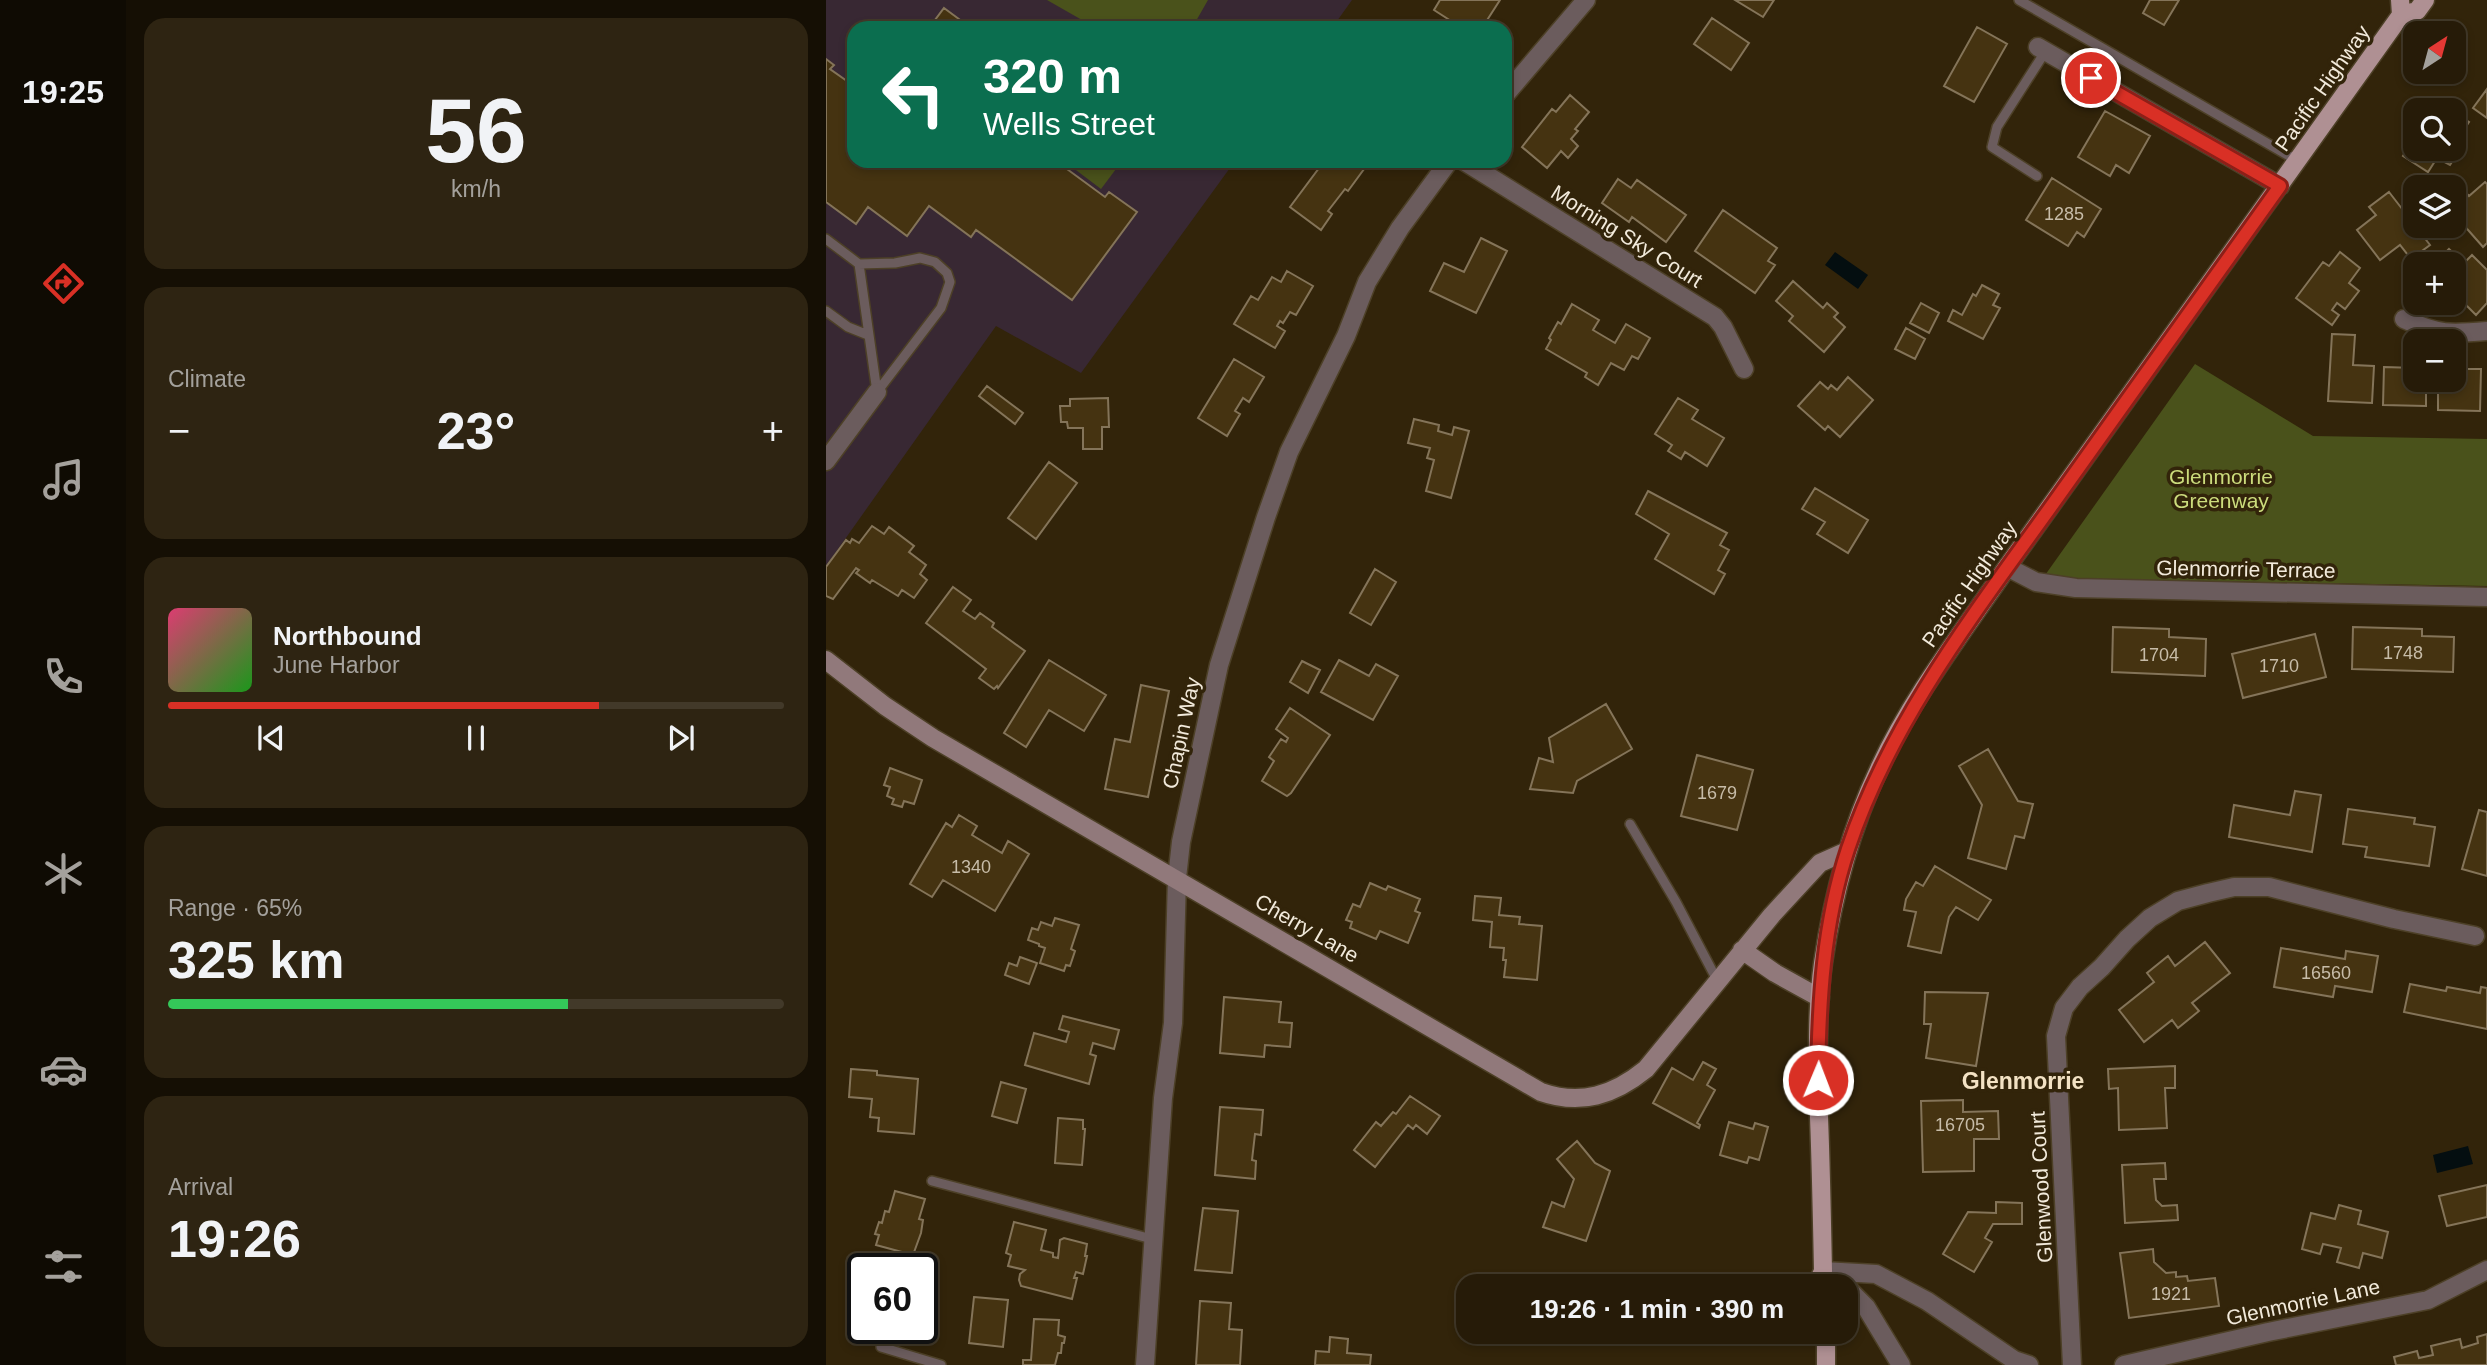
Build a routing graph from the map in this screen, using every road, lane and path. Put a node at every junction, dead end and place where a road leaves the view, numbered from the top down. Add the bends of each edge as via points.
1 (1586, 0) edge
2 (2019, 0) edge
3 (2425, 0) edge
4 (2401, 7) edge
5 (2042, 49) joint
6 (1512, 87) edge
7 (2298, 161) junction
8 (1444, 168) edge
9 (1475, 168) edge
10 (2037, 176) dead end
11 (2280, 186) junction
12 (826, 239) edge
13 (859, 264) junction
14 (826, 311) edge
15 (2404, 319) dead end
16 (2487, 331) edge
17 (868, 335) junction
18 (1744, 369) dead end
19 (877, 392) junction
20 (826, 461) edge
21 (2007, 567) junction
22 (2487, 597) edge
23 (826, 660) edge
24 (1630, 824) dead end
25 (1847, 851) junction
26 (1177, 878) junction
27 (2475, 936) dead end
28 (1742, 950) junction
29 (1717, 980) junction
30 (1821, 998) junction
31 (932, 1181) dead end
32 (1153, 1239) junction
33 (2487, 1270) edge
34 (1820, 1274) edge
35 (1858, 1276) edge
36 (1858, 1299) edge
37 (1825, 1344) edge
38 (881, 1348) dead end
39 (941, 1365) edge
40 (1145, 1365) edge
41 (1826, 1365) edge
42 (1901, 1365) edge
43 (2029, 1365) edge
44 (2072, 1365) edge
45 (2124, 1365) edge

1 - 6 street
2 - 7 lane
3 - 4 main road, Pacific Highway via 2417,11
4 - 7 main road, Pacific Highway
5 - 10 lane via 1997,127 1992,147
5 - 11 street
7 - 11 main road, Pacific Highway
8 - 26 street, Chapin Way via 1367,282 1289,452 1219,665
9 - 18 street, Morning Sky Court via 1715,317
11 - 21 main road, Pacific Highway
12 - 13 lane
13 - 17 lane
13 - 19 lane via 920,258 935,262 950,282 941,308
14 - 17 lane
15 - 16 street via 2428,331
17 - 19 lane
19 - 20 street
21 - 22 street, Glenmorrie Terrace via 2036,582 2076,588
21 - 25 main road, Pacific Highway via 1901,727
23 - 26 street, Cherry Lane via 933,738
24 - 29 lane
25 - 28 street, Cherry Lane via 1820,863
25 - 30 main road, Pacific Highway via 1823,965
26 - 29 street, Cherry Lane via 1556,1097 1590,1097 1628,1083 1646,1069
26 - 32 street, Chapin Way via 1173,1023
27 - 44 street, Glenwood Court via 2269,887 2234,887 2178,901 2150,918 2080,987 2064,1008 2056,1036
28 - 29 street, Cherry Lane
28 - 30 street
30 - 34 main road, Pacific Highway
31 - 32 lane
32 - 40 street, Chapin Way
33 - 45 street, Glenmorrie Lane via 2428,1300
35 - 43 street via 1876,1275 1927,1301 2014,1360
36 - 42 street
37 - 41 main road
38 - 39 lane

